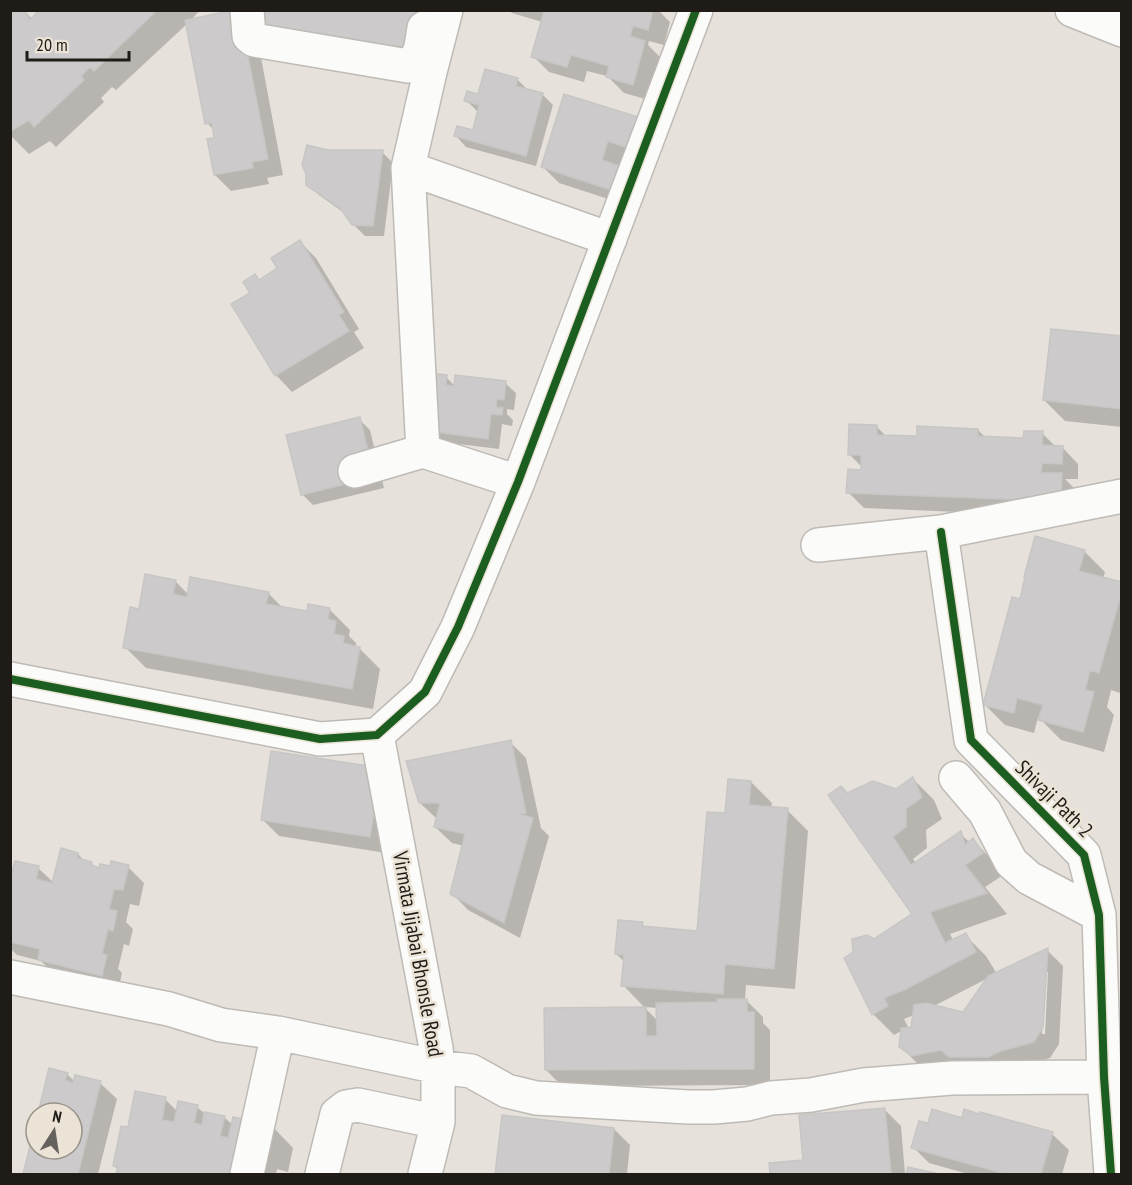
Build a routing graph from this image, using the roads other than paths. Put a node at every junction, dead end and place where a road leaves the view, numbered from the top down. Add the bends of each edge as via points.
1 (247, 10) edge
2 (426, 10) edge
3 (446, 10) edge
4 (696, 10) edge
5 (1072, 10) edge
6 (1122, 30) edge
7 (408, 168) junction
8 (610, 239) junction
9 (423, 452) junction
10 (355, 471) dead end
11 (518, 482) junction
12 (1122, 496) edge
13 (941, 532) junction
14 (818, 545) dead end
15 (10, 679) edge
16 (377, 735) junction
17 (956, 778) dead end
18 (1110, 908) edge
19 (10, 977) edge
20 (278, 1033) junction
21 (438, 1067) junction
22 (1104, 1077) junction
23 (438, 1122) junction
24 (247, 1174) edge
25 (322, 1174) edge
26 (425, 1174) edge
27 (1111, 1174) edge

1 - 2 street via 249,36 254,40 408,66 416,61 420,50
3 - 7 street
4 - 8 street
5 - 6 street
7 - 8 street
7 - 9 street
8 - 11 street
9 - 10 street
9 - 11 street
11 - 16 street via 458,627 425,692
12 - 13 street
13 - 14 street
13 - 18 street, Shivaji Path 2 via 971,740 1084,855
15 - 16 street via 320,739
16 - 21 street, Virmata Jijabai Bhonsle Road
17 - 18 street via 986,812 1011,862 1029,878
18 - 22 street, Shivaji Path 2
19 - 20 street via 169,1009 221,1025
20 - 21 street
20 - 24 street
21 - 22 street via 471,1071 507,1091 536,1098 697,1107 747,1104 919,1080
21 - 23 street, Virmata Jijabai Bhonsle Road
22 - 27 street, Shivaji Path 2
23 - 25 street via 358,1105 346,1107 337,1114
23 - 26 street, Virmata Jijabai Bhonsle Road

